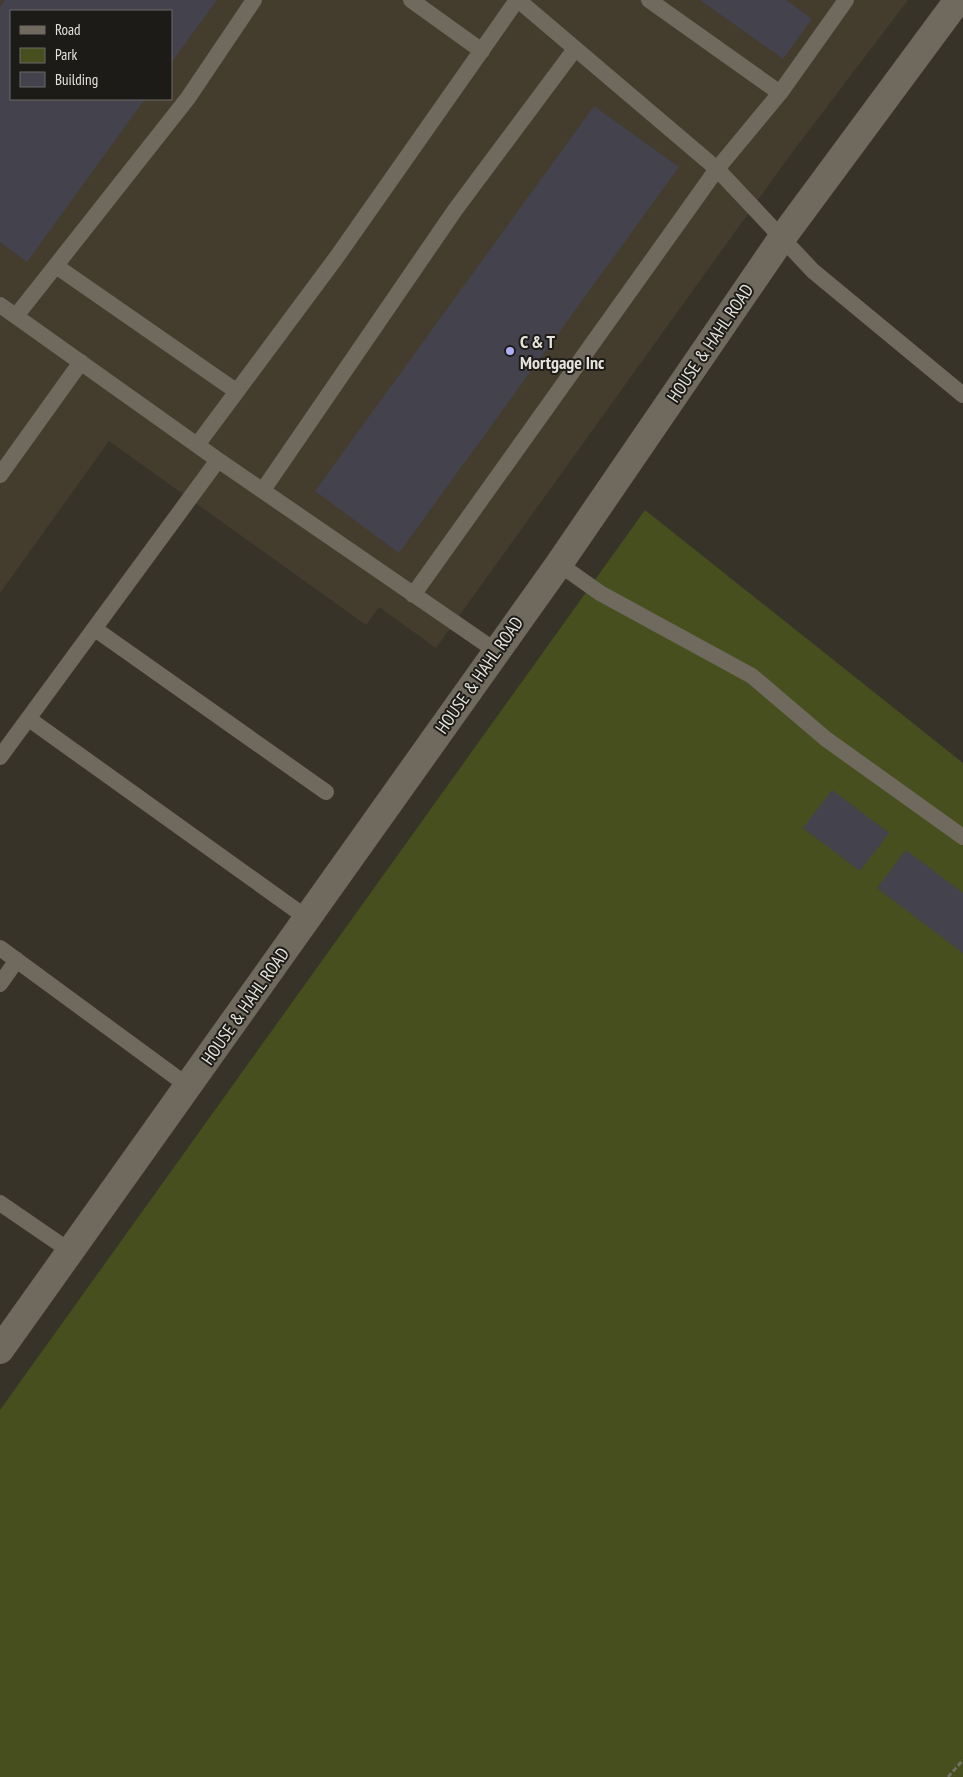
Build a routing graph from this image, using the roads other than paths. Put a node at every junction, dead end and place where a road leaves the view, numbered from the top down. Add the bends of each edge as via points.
1 (254, 0) edge
2 (411, 0) edge
3 (518, 0) edge
4 (648, 0) edge
5 (846, 0) edge
6 (958, 0) edge
7 (575, 48) junction
8 (482, 51) junction
9 (780, 92) junction
10 (717, 169) junction
11 (782, 238) junction
12 (56, 266) junction
13 (0, 305) edge
14 (16, 316) junction
15 (81, 362) junction
16 (236, 391) junction
17 (963, 395) edge
18 (197, 445) junction
19 (218, 460) junction
20 (0, 475) edge
21 (263, 490) junction
22 (559, 564) junction
23 (413, 595) junction
24 (95, 629) junction
25 (496, 652) junction
26 (29, 719) junction
27 (0, 757) edge
28 (326, 792) dead end
29 (963, 837) edge
30 (307, 918) junction
31 (0, 948) edge
32 (17, 960) junction
33 (0, 984) edge
34 (188, 1086) junction
35 (0, 1203) edge
36 (70, 1251) junction
37 (0, 1350) edge

1 - 12 lane via 188,98
2 - 8 lane
3 - 7 lane
3 - 8 lane
4 - 9 lane
5 - 9 lane
6 - 11 street, HOUSE & HAHL ROAD
7 - 10 lane
7 - 21 lane via 455,210
8 - 16 lane via 336,258
9 - 10 lane
10 - 11 lane
10 - 23 lane
11 - 17 lane via 813,271
11 - 22 street, HOUSE & HAHL ROAD
12 - 14 lane
12 - 16 lane
13 - 14 lane
14 - 15 lane
15 - 18 lane
15 - 20 lane
16 - 18 lane
18 - 19 lane
19 - 21 lane
19 - 24 lane
21 - 23 lane
22 - 25 street, HOUSE & HAHL ROAD
22 - 29 lane via 600,593 752,676 826,739
23 - 25 lane
24 - 26 lane
24 - 28 lane
25 - 30 street, HOUSE & HAHL ROAD
26 - 27 lane
26 - 30 lane
30 - 34 street, HOUSE & HAHL ROAD
31 - 32 lane
32 - 33 lane
32 - 34 lane
34 - 36 street, HOUSE & HAHL ROAD
35 - 36 lane
36 - 37 street, HOUSE & HAHL ROAD

